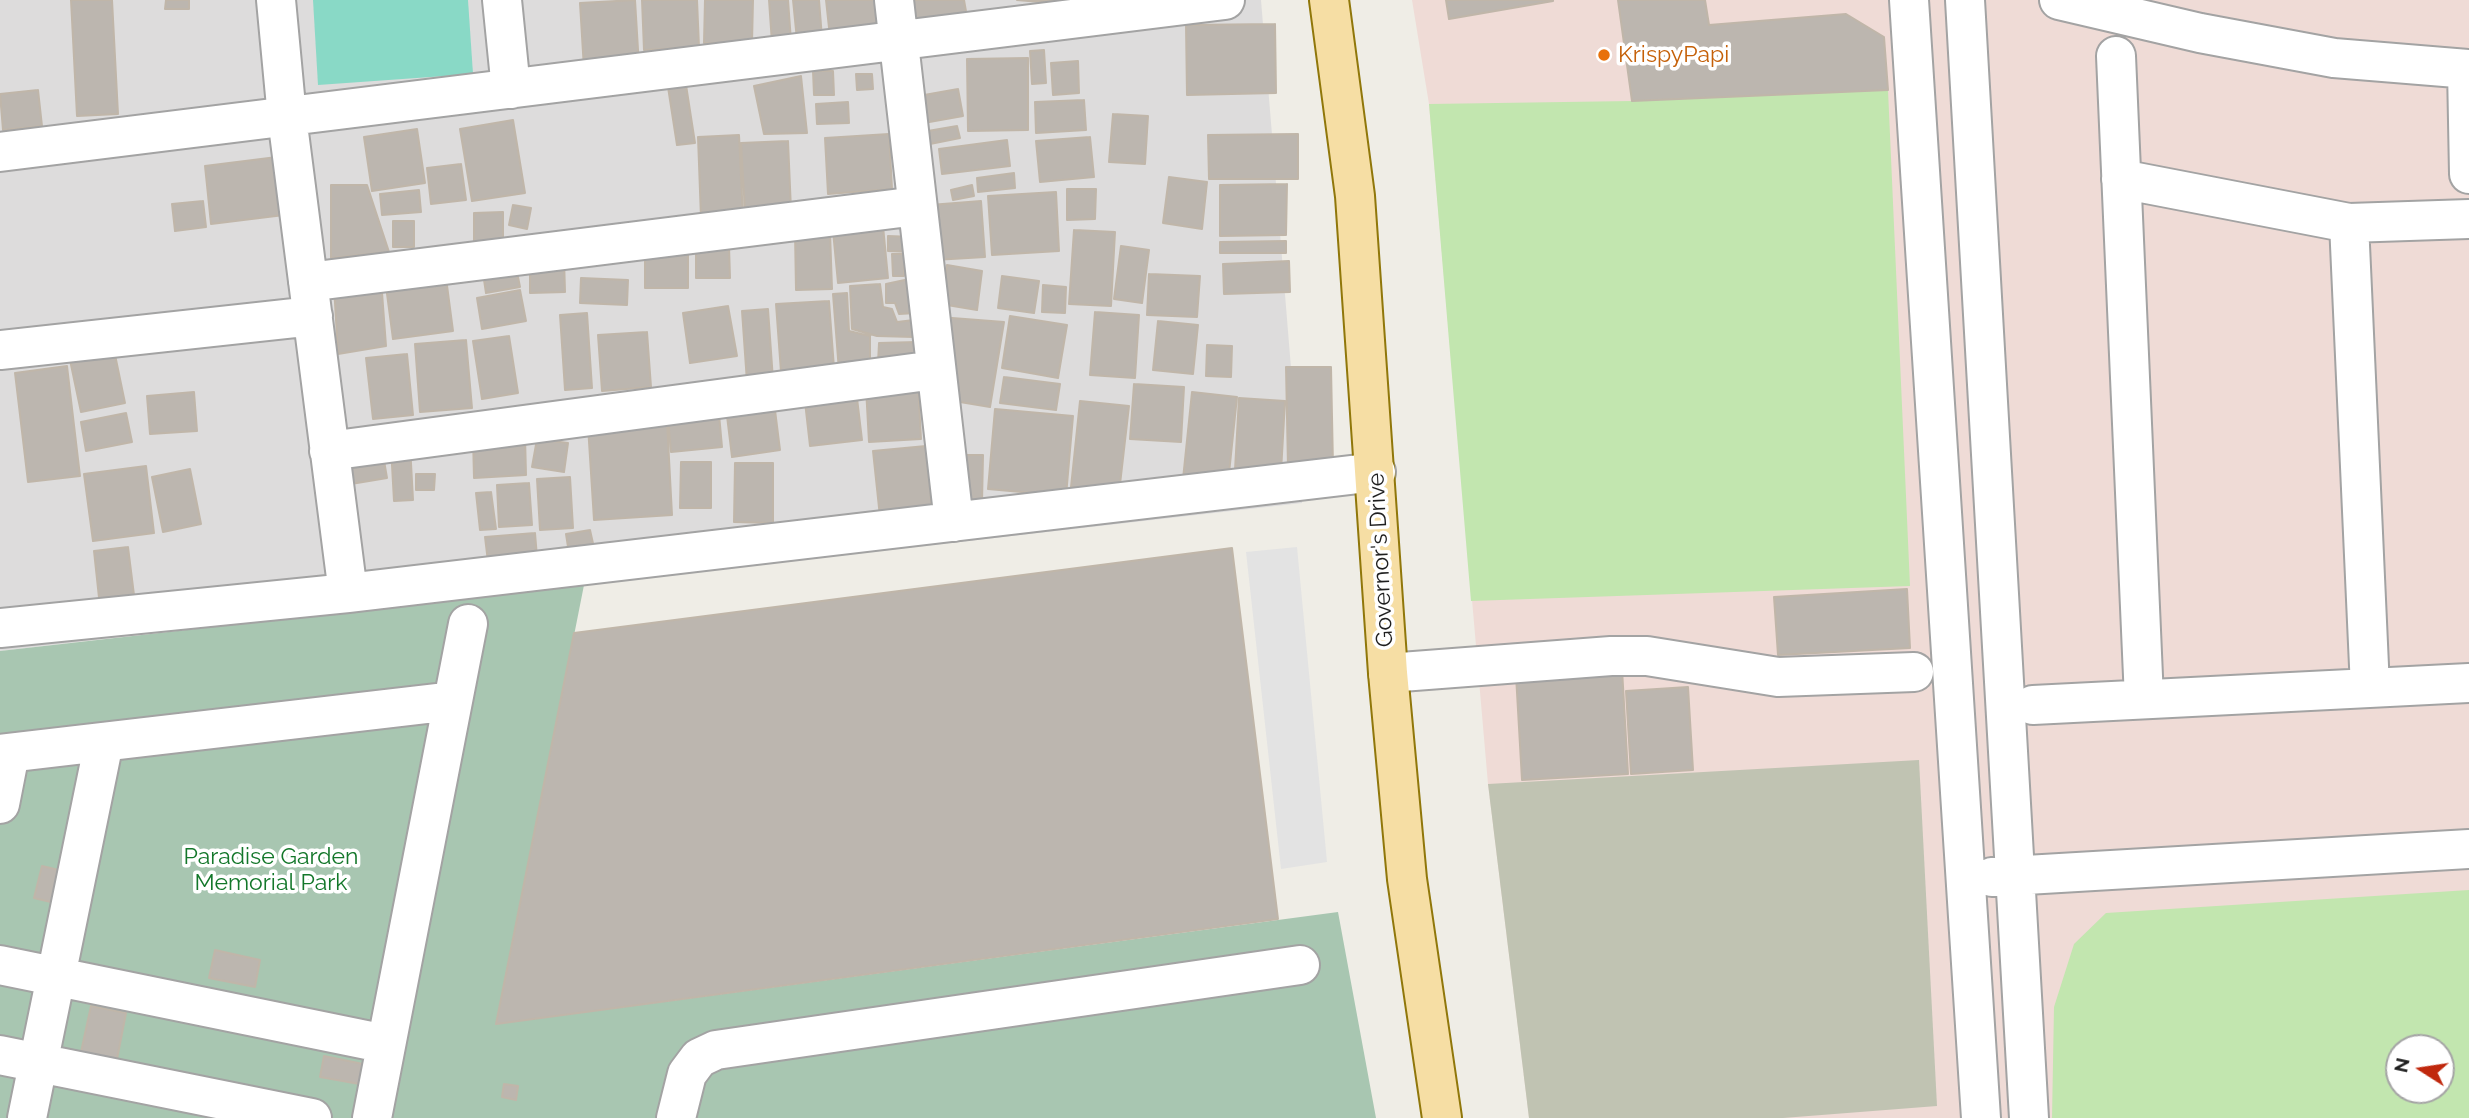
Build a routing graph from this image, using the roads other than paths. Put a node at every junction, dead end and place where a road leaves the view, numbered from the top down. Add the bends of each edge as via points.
1 (276, 0) edge
2 (502, 0) edge
3 (894, 0) edge
4 (1225, 0) edge
5 (1329, 0) edge
6 (1909, 0) edge
7 (1965, 0) edge
8 (2059, 0) edge
9 (898, 41) junction
10 (2116, 56) dead end
11 (2468, 69) edge
12 (511, 89) junction
13 (287, 117) junction
14 (0, 152) edge
15 (2469, 174) edge
16 (2122, 179) junction
17 (918, 206) junction
18 (2469, 219) edge
19 (2349, 223) junction
20 (310, 299) junction
21 (0, 349) edge
22 (935, 370) junction
23 (329, 451) junction
24 (1376, 472) junction
25 (954, 522) junction
26 (348, 593) junction
27 (468, 624) dead end
28 (0, 628) edge
29 (1914, 672) dead end
30 (1388, 673) junction
31 (2469, 683) edge
32 (2370, 688) junction
33 (2144, 699) junction
34 (453, 701) junction
35 (2033, 705) dead end
36 (104, 742) junction
37 (5, 754) edge
38 (0, 804) edge
39 (2469, 849) edge
40 (2016, 876) junction
41 (1964, 879) junction
42 (0, 965) edge
43 (1300, 965) dead end
44 (56, 976) junction
45 (386, 1044) junction
46 (0, 1055) edge
47 (38, 1063) junction
48 (27, 1118) edge
49 (312, 1118) edge
50 (372, 1118) edge
51 (676, 1118) edge
52 (1442, 1118) edge
53 (1980, 1118) edge
54 (2029, 1118) edge

1 - 13 street
2 - 12 street
3 - 9 street
4 - 9 street
5 - 24 main road, Governor's Drive via 1350,146
6 - 41 street
7 - 40 street
8 - 11 street via 2334,58
9 - 12 street
9 - 17 street
10 - 16 street
11 - 15 street
12 - 13 street
13 - 14 street
13 - 20 street
16 - 19 street
16 - 33 street
17 - 20 street
17 - 22 street
18 - 19 street
19 - 32 street
20 - 21 street
20 - 23 street
22 - 23 street
22 - 25 street
23 - 26 street
24 - 25 street
24 - 30 main road, Governor's Drive
25 - 26 street
26 - 28 street
27 - 34 street
29 - 30 street via 1778,677 1647,656 1611,656
30 - 52 main road, Governor's Drive via 1407,879
31 - 32 street
32 - 33 street
33 - 35 street
34 - 36 street
34 - 45 street
36 - 37 street
36 - 44 street
37 - 38 street
39 - 40 street
40 - 41 street
40 - 54 street
41 - 53 street
42 - 44 street
43 - 51 street via 716,1050 699,1058 687,1074
44 - 45 street
44 - 47 street
45 - 50 street
46 - 47 street
47 - 48 street
47 - 49 street

